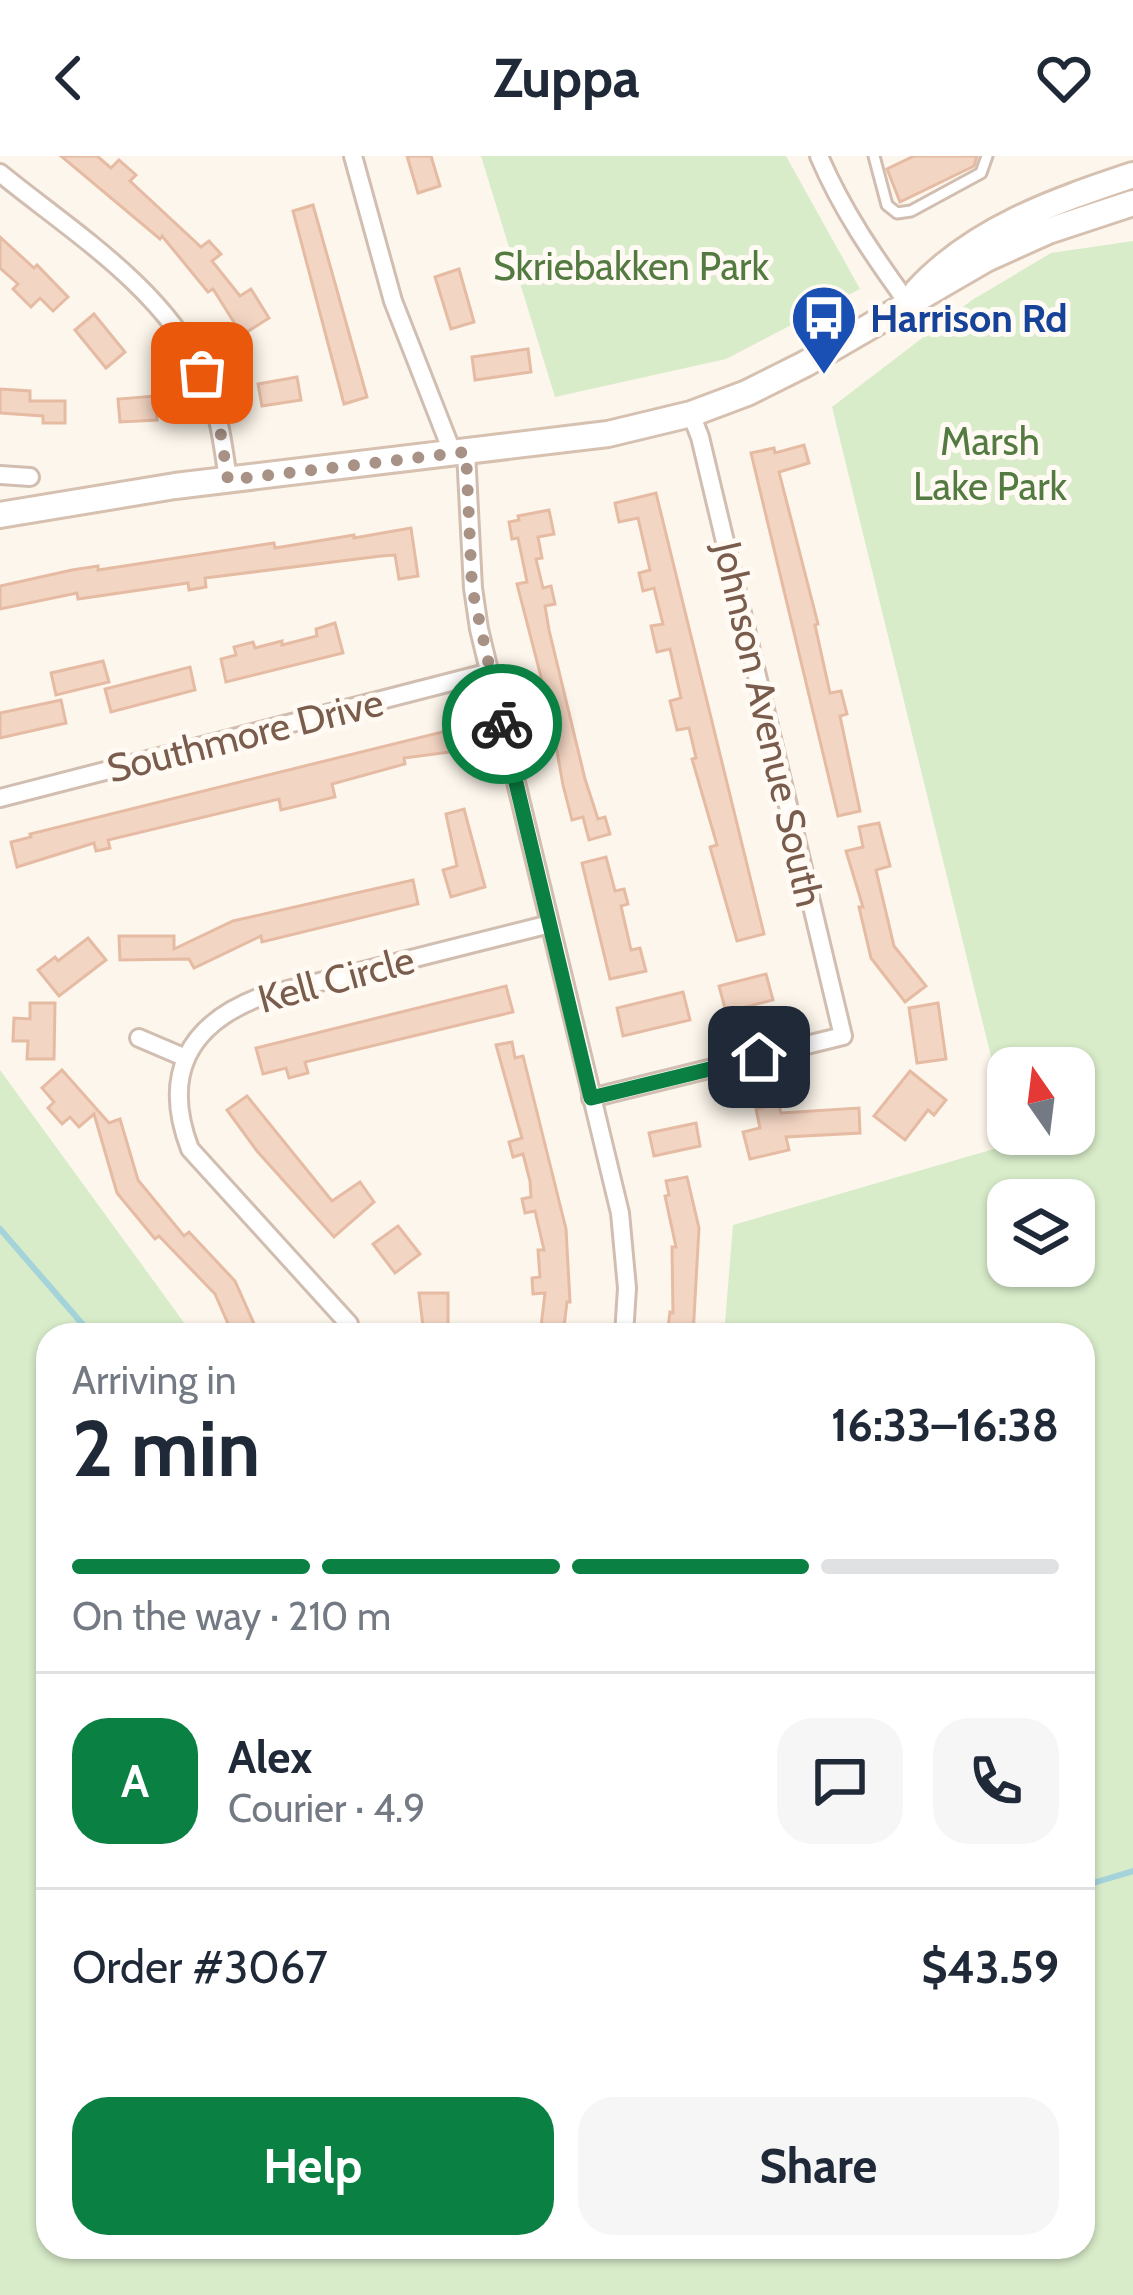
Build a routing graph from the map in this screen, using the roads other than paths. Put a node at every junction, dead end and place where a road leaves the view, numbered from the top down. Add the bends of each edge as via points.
1 (352, 156) edge
2 (819, 156) edge
3 (874, 156) edge
4 (987, 156) edge
5 (0, 173) edge
6 (1133, 175) edge
7 (1133, 203) edge
8 (907, 302) junction
9 (691, 413) junction
10 (459, 453) junction
11 (0, 475) edge
12 (30, 477) dead end
13 (228, 480) junction
14 (0, 515) edge
15 (490, 672) junction
16 (0, 798) edge
17 (550, 924) junction
18 (139, 1038) dead end
19 (186, 1058) junction
20 (591, 1098) junction
21 (349, 1323) edge
22 (623, 1323) edge

1 - 10 street via 393,301
2 - 8 street via 837,198
3 - 4 lane via 887,205 897,213 981,172
5 - 13 street via 128,277 182,337 217,410
6 - 8 street via 994,230 941,265
7 - 8 street via 1048,231
8 - 9 street via 806,364
9 - 10 street via 608,434
9 - 20 street, Johnson Avenue South via 843,1036
10 - 13 street
10 - 15 street via 472,588
11 - 12 street
13 - 14 street
15 - 16 street, Southmore Drive
15 - 17 street
17 - 19 street, Kell Circle via 260,997 210,1022
17 - 20 street
18 - 19 street
19 - 21 street via 176,1096 190,1150
20 - 22 street via 626,1250

